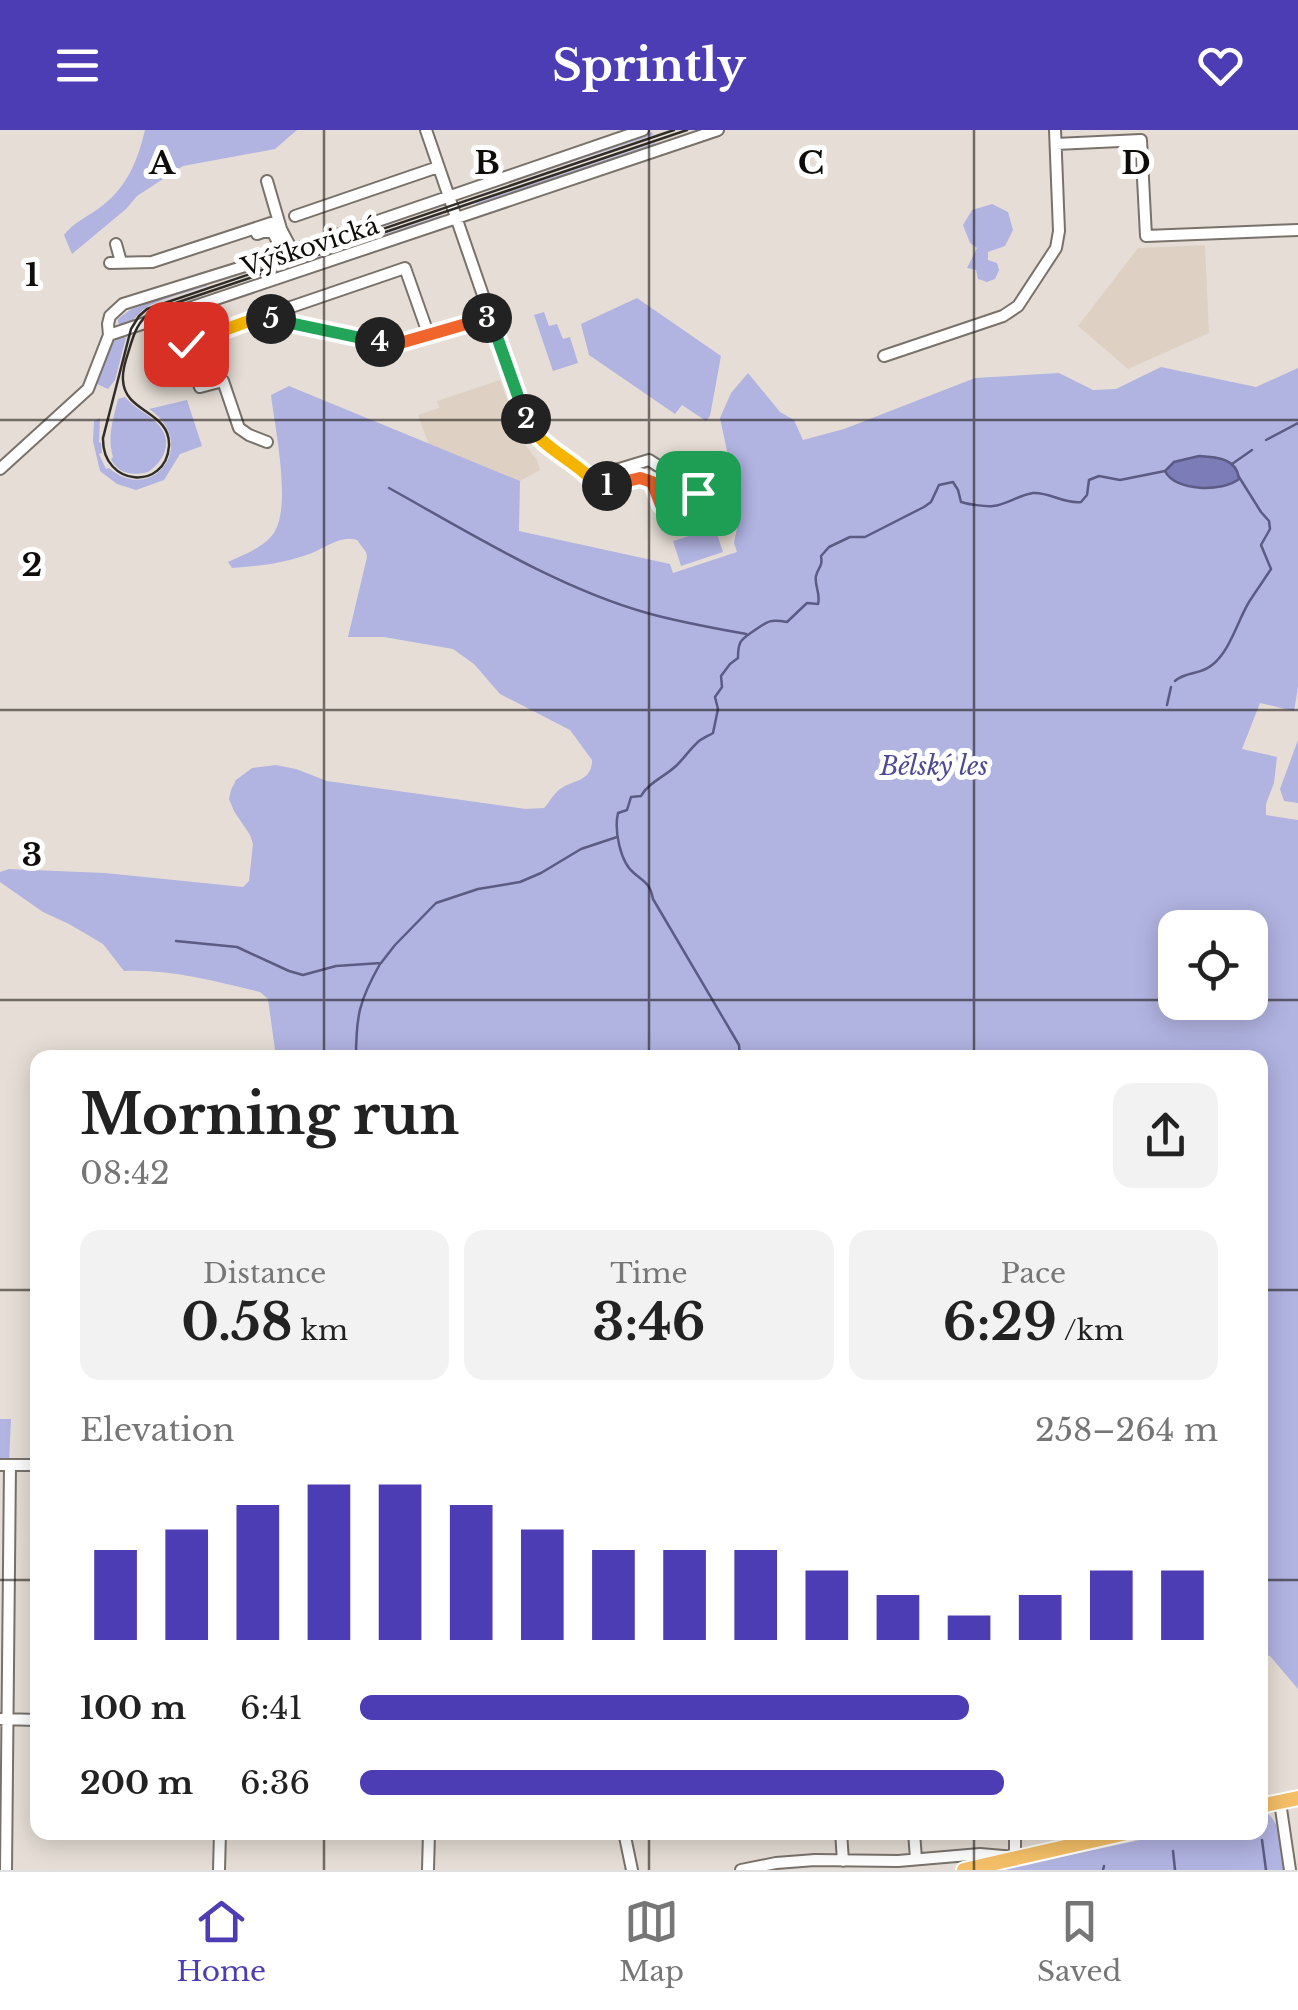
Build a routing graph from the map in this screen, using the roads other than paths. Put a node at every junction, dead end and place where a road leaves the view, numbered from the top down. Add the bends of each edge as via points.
1 (426, 130) edge
2 (643, 130) edge
3 (718, 130) edge
4 (1055, 130) edge
5 (1141, 135) edge
6 (1056, 144) junction
7 (438, 168) junction
8 (267, 181) dead end
9 (449, 201) junction
10 (295, 216) dead end
11 (456, 220) junction
12 (282, 229) junction
13 (1298, 230) edge
14 (247, 237) dead end
15 (116, 244) dead end
16 (288, 252) junction
17 (195, 306) junction
18 (260, 317) junction
19 (490, 317) junction
20 (209, 334) junction
21 (109, 335) junction
22 (429, 336) junction
23 (884, 356) dead end
24 (266, 442) dead end
25 (663, 469) dead end
26 (0, 470) edge
27 (590, 475) junction
28 (708, 521) dead end
29 (5, 1465) edge
30 (30, 1466) edge
31 (4, 1720) edge
32 (30, 1720) edge
33 (1298, 1798) edge
34 (1280, 1802) junction
35 (1268, 1804) edge
36 (3, 1810) edge
37 (220, 1840) edge
38 (429, 1840) edge
39 (626, 1840) edge
40 (842, 1840) edge
41 (915, 1840) edge
42 (1015, 1840) edge
43 (1094, 1840) edge
44 (932, 1857) junction
45 (1016, 1857) junction
46 (916, 1859) junction
47 (843, 1861) junction
48 (6, 1870) edge
49 (219, 1870) edge
50 (428, 1870) edge
51 (632, 1870) edge
52 (741, 1870) edge
53 (937, 1870) edge
54 (964, 1870) edge
55 (1290, 1870) edge

1 - 7 street
2 - 9 street, Výškovická
3 - 11 street, Výškovická
4 - 6 street
5 - 6 street
5 - 13 street via 1146,236
6 - 23 street via 1056,248 1018,306
7 - 9 street
7 - 10 street
8 - 12 street, Výškovická
9 - 11 street
9 - 16 street, Výškovická
11 - 17 street, Výškovická
11 - 19 street
12 - 15 street, Výškovická via 271,223 152,262 116,263
12 - 16 street, Výškovická
14 - 16 street, Výškovická via 273,233
16 - 21 street, Výškovická via 123,304 110,316
17 - 20 street
17 - 21 street, Výškovická
18 - 20 street
18 - 22 street via 390,344
18 - 22 street via 406,268
19 - 22 street
19 - 27 street via 527,423
20 - 24 street via 186,344 200,387 223,381 239,428
21 - 26 street via 88,389
25 - 27 street via 649,460
27 - 28 street via 599,488 640,478 652,482 661,505 698,493
29 - 30 street
29 - 31 street
31 - 32 street
31 - 36 street
33 - 34 main road
34 - 35 main road
34 - 55 street
36 - 48 street
37 - 49 street
38 - 50 street
39 - 51 street
40 - 47 street
41 - 46 street
42 - 45 street
43 - 45 main road
44 - 45 street
44 - 46 street
44 - 53 street
45 - 54 main road
46 - 47 street
47 - 52 street

